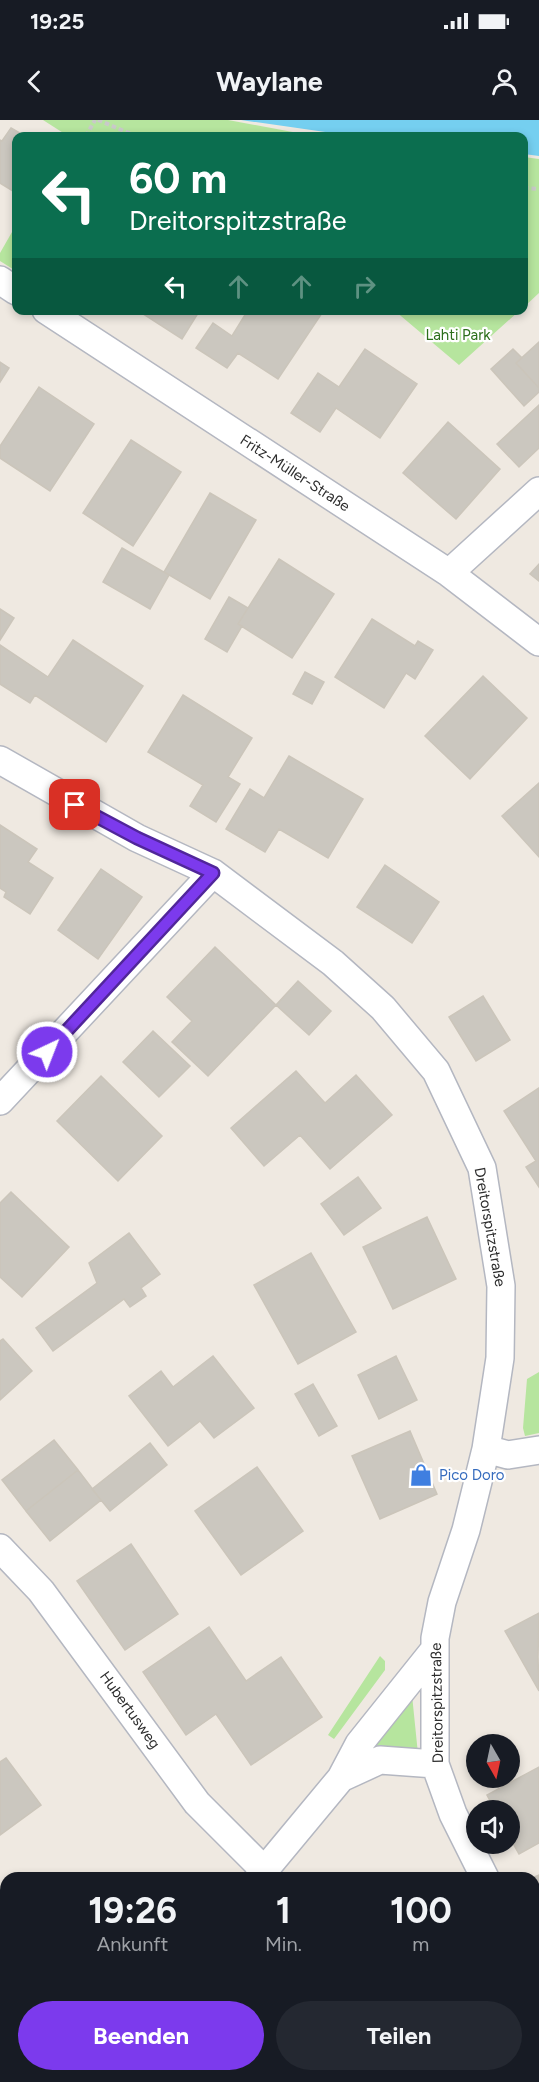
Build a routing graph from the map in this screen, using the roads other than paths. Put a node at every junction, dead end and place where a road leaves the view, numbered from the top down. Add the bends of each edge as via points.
1 (54, 315) edge
2 (539, 491) edge
3 (450, 573) junction
4 (539, 642) edge
5 (0, 760) edge
6 (213, 873) junction
7 (0, 1101) edge
8 (486, 1449) junction
9 (539, 1450) edge
10 (0, 1548) edge
11 (435, 1649) junction
12 (435, 1764) junction
13 (341, 1778) junction
14 (260, 1872) edge
15 (262, 1872) edge
16 (482, 1872) edge

1 - 3 street, Fritz-Müller-Straße
2 - 3 street
3 - 4 street, Fritz-Müller-Straße
5 - 6 street, Dreitorspitzstraße via 137,838
6 - 7 street
6 - 8 street, Dreitorspitzstraße via 333,963 383,1008 436,1071 482,1168 501,1286 500,1358
8 - 9 street via 508,1455
8 - 11 street, Dreitorspitzstraße via 466,1530 442,1602
10 - 14 street, Hubertusweg via 41,1591 197,1803
11 - 12 street, Dreitorspitzstraße
11 - 13 street via 359,1744
12 - 13 street via 380,1760
12 - 16 street, Dreitorspitzstraße via 453,1814
13 - 15 street

